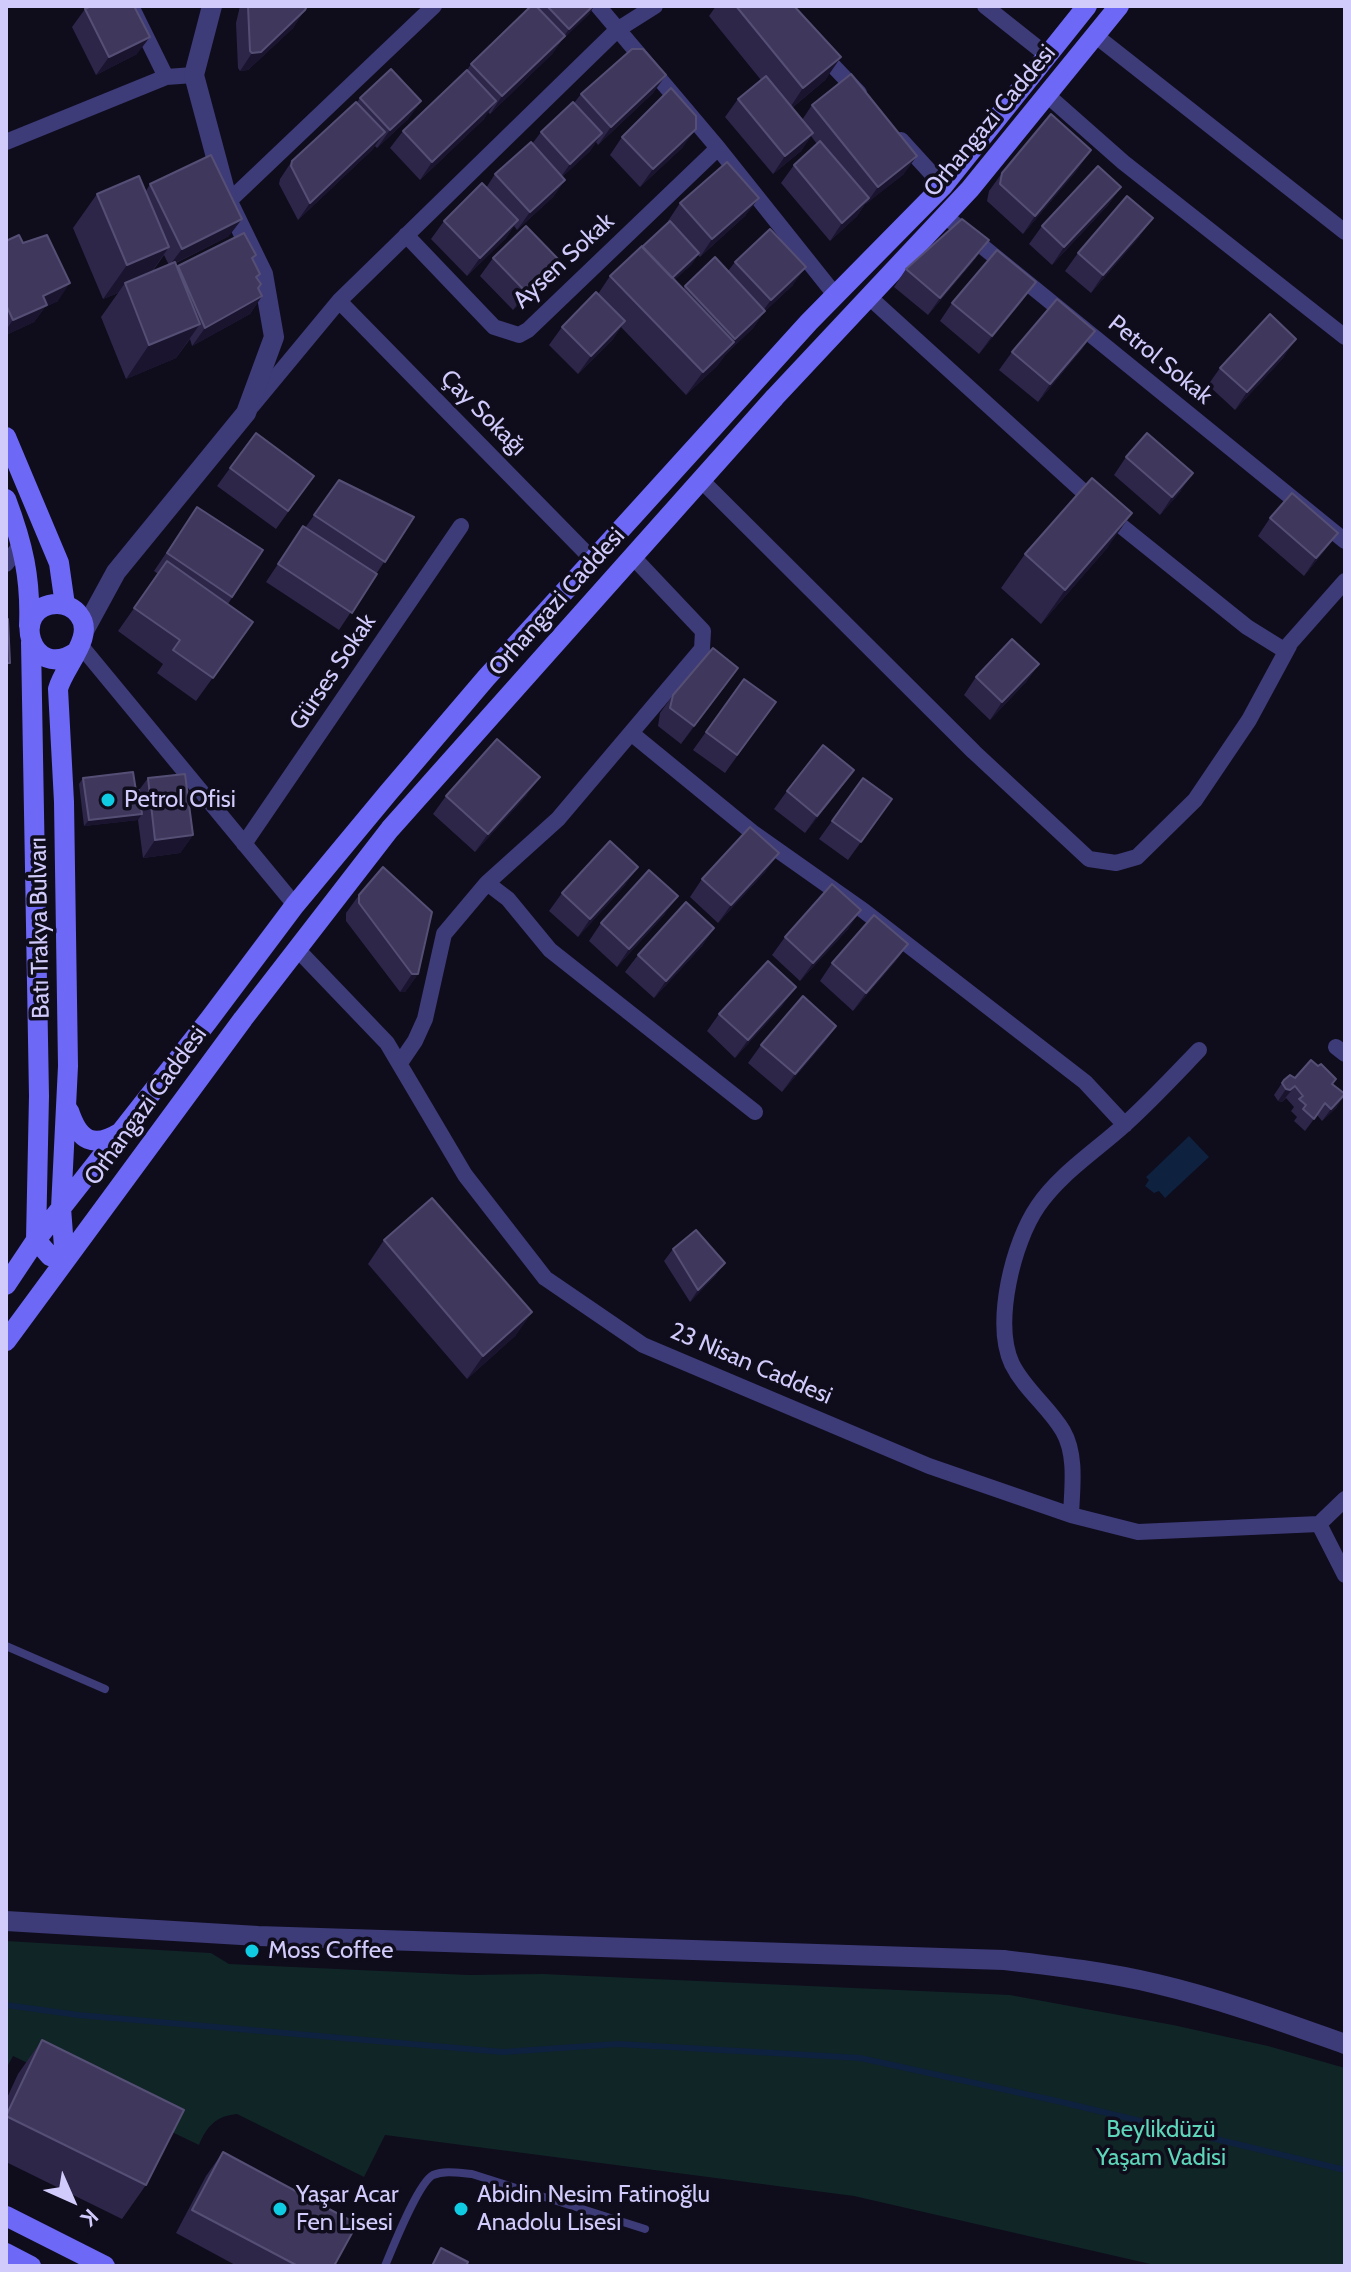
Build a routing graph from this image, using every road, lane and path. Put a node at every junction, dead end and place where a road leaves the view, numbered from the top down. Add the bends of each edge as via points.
1 (131, 6) edge
2 (212, 6) edge
3 (434, 6) edge
4 (598, 6) edge
5 (655, 6) edge
6 (985, 6) edge
7 (1087, 6) edge
8 (1119, 6) edge
9 (617, 30) junction
10 (1096, 36) junction
11 (809, 40) edge
12 (1048, 56) junction
13 (194, 75) junction
14 (166, 77) junction
15 (1046, 94) junction
16 (872, 108) edge
17 (892, 130) edge
18 (8, 135) edge
19 (718, 148) junction
20 (943, 186) junction
21 (228, 202) junction
22 (945, 216) junction
23 (1345, 232) edge
24 (406, 235) junction
25 (836, 296) junction
26 (868, 296) junction
27 (339, 301) junction
28 (1345, 337) edge
29 (246, 413) junction
30 (6, 437) edge
31 (701, 480) junction
32 (6, 499) edge
33 (461, 526) dead end
34 (1345, 541) edge
35 (22, 543) junction
36 (633, 557) junction
37 (593, 560) junction
38 (6, 564) edge
39 (116, 572) junction
40 (1345, 581) edge
41 (68, 606) junction
42 (30, 638) junction
43 (80, 642) junction
44 (1289, 646) junction
45 (631, 733) junction
46 (244, 844) junction
47 (487, 883) junction
48 (295, 905) junction
49 (296, 948) junction
50 (1199, 1050) dead end
51 (400, 1063) junction
52 (66, 1103) junction
53 (755, 1112) dead end
54 (1125, 1125) junction
55 (121, 1132) junction
56 (61, 1208) junction
57 (36, 1240) junction
58 (65, 1260) junction
59 (6, 1285) edge
60 (6, 1341) edge
61 (1345, 1487) edge
62 (1339, 1504) edge
63 (1071, 1515) junction
64 (1319, 1524) junction
65 (1345, 1575) edge
66 (6, 1646) edge
67 (105, 1689) dead end
68 (10, 1922) edge
69 (1345, 2044) edge
70 (6, 2216) edge
71 (645, 2229) dead end
72 (6, 2253) edge
73 (31, 2266) edge
74 (105, 2266) edge
75 (385, 2266) edge

1 - 14 street
2 - 13 street
3 - 21 street
4 - 9 street
5 - 9 street
6 - 12 street
7 - 12 main road, Orhangazi Caddesi
8 - 10 main road, Orhangazi Caddesi
9 - 19 street
9 - 24 street
10 - 15 main road, Orhangazi Caddesi
10 - 23 street
11 - 16 street
12 - 20 main road, Orhangazi Caddesi
13 - 14 street
13 - 21 street
14 - 18 street
15 - 22 main road, Orhangazi Caddesi
15 - 28 street via 1123,162
17 - 20 street
19 - 24 street, Aysen Sokak via 519,335 494,327
19 - 25 street
20 - 25 main road, Orhangazi Caddesi
21 - 29 street via 263,274 274,337
22 - 26 main road, Orhangazi Caddesi
22 - 34 street, Petrol Sokak
24 - 27 street
25 - 37 main road, Orhangazi Caddesi
26 - 31 main road, Orhangazi Caddesi
26 - 44 street via 1120,525 1247,627 1284,650
27 - 29 street
27 - 37 street, Çay Sokağı
29 - 39 street
30 - 41 main road via 59,563
31 - 36 main road, Orhangazi Caddesi
31 - 44 street via 1089,859 1116,863 1137,857 1195,800 1249,720
32 - 35 main road, Batı Trakya Bulvarı
33 - 46 street, Gürses Sokak
35 - 38 street
35 - 42 main road, Batı Trakya Bulvarı via 31,594
36 - 45 street via 703,631 702,649
36 - 49 main road, Orhangazi Caddesi via 390,829
37 - 48 main road, Orhangazi Caddesi
39 - 41 street
39 - 43 street
40 - 44 street
41 - 42 main road via 39,610
41 - 43 main road via 78,614
42 - 43 main road via 36,650 51,659 68,657
42 - 57 main road, Batı Trakya Bulvarı via 39,1096
43 - 46 street
43 - 52 main road, Batı Trakya Bulvarı via 58,689
45 - 47 street via 558,819
45 - 54 street via 752,832 864,911 1085,1082
46 - 48 street
47 - 51 street via 444,934 425,1019
47 - 53 street via 508,899 550,950
48 - 55 main road, Orhangazi Caddesi
49 - 51 street, 23 Nisan Caddesi
49 - 58 main road, Orhangazi Caddesi
50 - 54 street
51 - 63 street, 23 Nisan Caddesi via 465,1175 545,1278 643,1345 929,1466
52 - 55 main road via 79,1134 90,1141 108,1140
52 - 56 main road, Batı Trakya Bulvarı
54 - 63 street via 1037,1208 1016,1253 1003,1319 1011,1362 1064,1432 1072,1457
55 - 56 main road, Orhangazi Caddesi
56 - 57 main road
56 - 58 main road, Batı Trakya Bulvarı
57 - 58 main road via 50,1256
57 - 59 main road
58 - 60 main road
61 - 62 street
62 - 64 street
63 - 64 street, 23 Nisan Caddesi via 1138,1532
64 - 65 street
66 - 67 lane
68 - 69 street via 351,1940 1004,1960 1156,1983
70 - 74 main road
71 - 75 lane via 472,2174 444,2172 423,2184
72 - 73 main road

